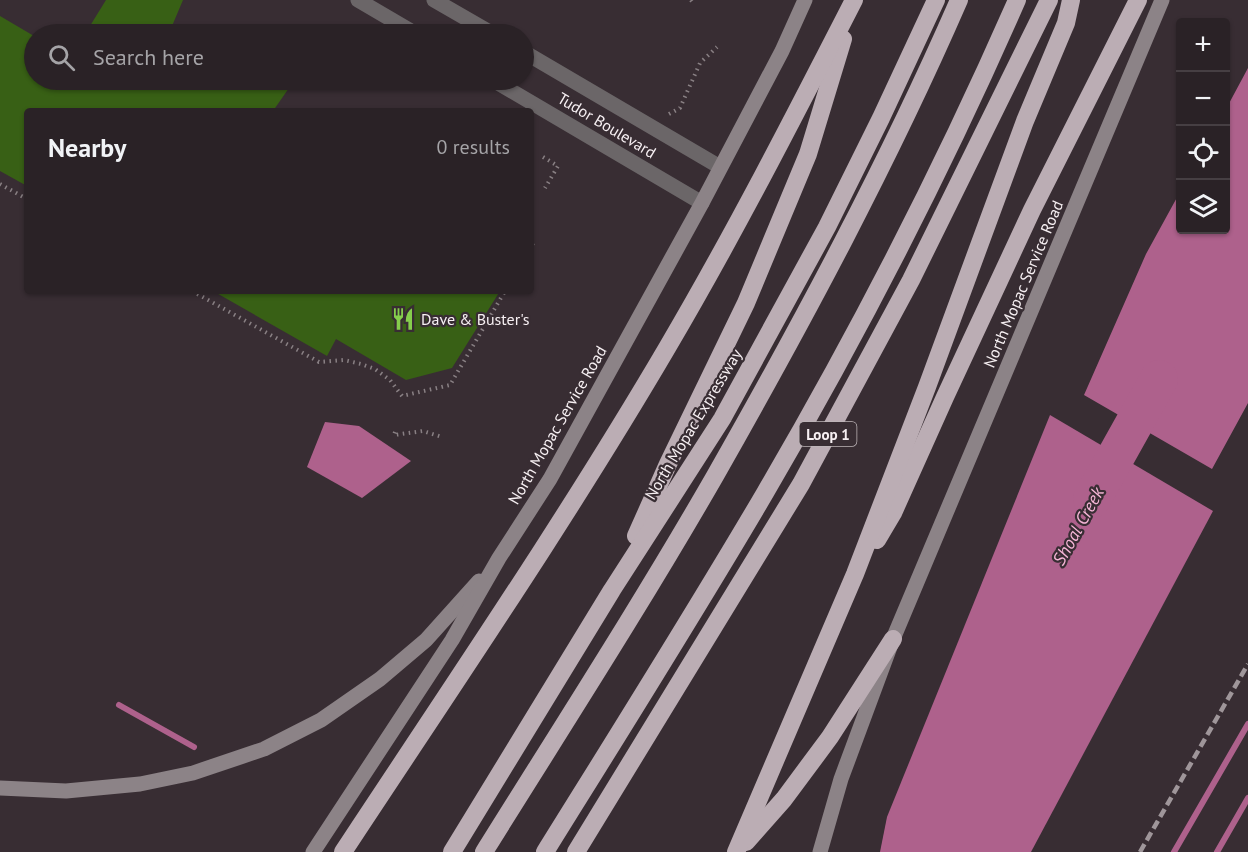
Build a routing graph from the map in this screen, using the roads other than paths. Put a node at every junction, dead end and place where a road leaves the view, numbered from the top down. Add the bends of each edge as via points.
1 (358, 0) edge
2 (434, 0) edge
3 (805, 0) edge
4 (855, 0) edge
5 (936, 0) edge
6 (959, 0) edge
7 (1017, 0) edge
8 (1049, 0) edge
9 (1071, 0) edge
10 (1138, 0) edge
11 (1162, 0) edge
12 (400, 24) edge
13 (476, 24) edge
14 (534, 58) edge
15 (510, 90) edge
16 (720, 167) junction
17 (702, 202) junction
18 (499, 558) junction
19 (855, 574) junction
20 (612, 590) junction
21 (893, 639) junction
22 (0, 788) edge
23 (313, 852) edge
24 (343, 852) edge
25 (452, 852) edge
26 (484, 852) edge
27 (545, 852) edge
28 (576, 852) edge
29 (737, 852) edge
30 (820, 852) edge

1 - 12 street
2 - 13 street
3 - 16 main road, North Mopac Service Road
4 - 20 highway via 808,154 746,303
4 - 24 highway via 742,215 667,347 559,525
5 - 20 highway, North Mopac Expressway via 827,227 758,354 722,419
6 - 26 highway via 847,233 772,374 708,487
7 - 27 highway via 945,154 832,374 765,492
8 - 28 highway, Loop 1 via 912,280 801,484
9 - 19 highway via 1066,23 1025,121
10 - 19 highway via 1032,210 893,513
11 - 21 main road, North Mopac Service Road
14 - 16 street, Tudor Boulevard
15 - 17 street, Tudor Boulevard
16 - 17 main road, North Mopac Service Road
17 - 18 main road, North Mopac Service Road via 550,479
18 - 22 main road via 426,640 380,679 321,720 264,749 193,773 140,784 66,791
18 - 23 main road, North Mopac Service Road via 452,640
19 - 29 highway
20 - 25 highway, North Mopac Expressway
21 - 29 highway via 830,737 784,799
21 - 30 main road, North Mopac Service Road via 841,779

